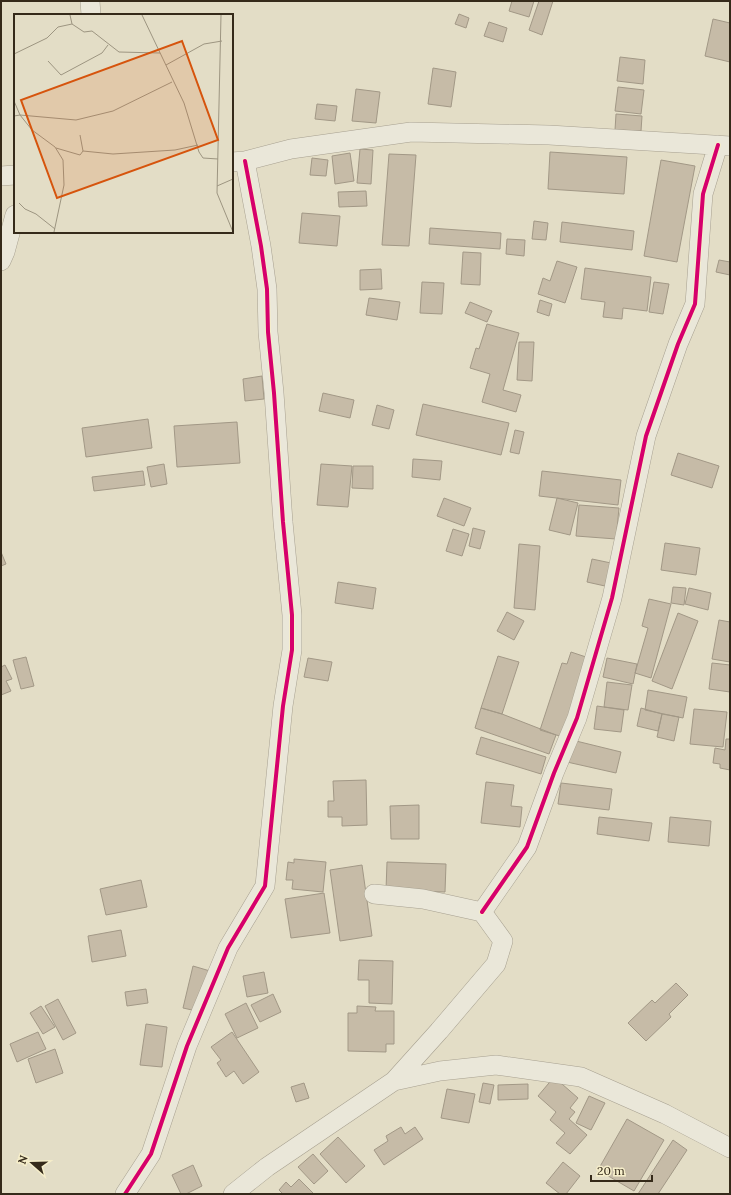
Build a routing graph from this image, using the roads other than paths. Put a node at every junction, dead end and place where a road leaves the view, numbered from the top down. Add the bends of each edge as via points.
1 (90, 1) edge
2 (91, 14) edge
3 (724, 145) edge
4 (239, 162) edge
5 (14, 175) edge
6 (1, 176) edge
7 (14, 219) edge
8 (1, 261) edge
9 (374, 894) dead end
10 (482, 912) junction
11 (394, 1081) junction
12 (730, 1148) edge
13 (125, 1194) edge
14 (233, 1194) edge

1 - 2 street
3 - 4 street via 549,135 412,132 291,149
3 - 10 street via 703,194 695,304 678,344 646,436 612,598 577,718 527,847
4 - 13 street via 261,246 267,289 282,522 292,615 292,650 283,706 265,886 228,948 187,1046 151,1154
5 - 6 street
7 - 8 street
9 - 10 street via 423,899
10 - 11 street via 502,941 496,964
11 - 12 street via 440,1070 496,1065 581,1077 665,1114
11 - 14 street via 267,1166

